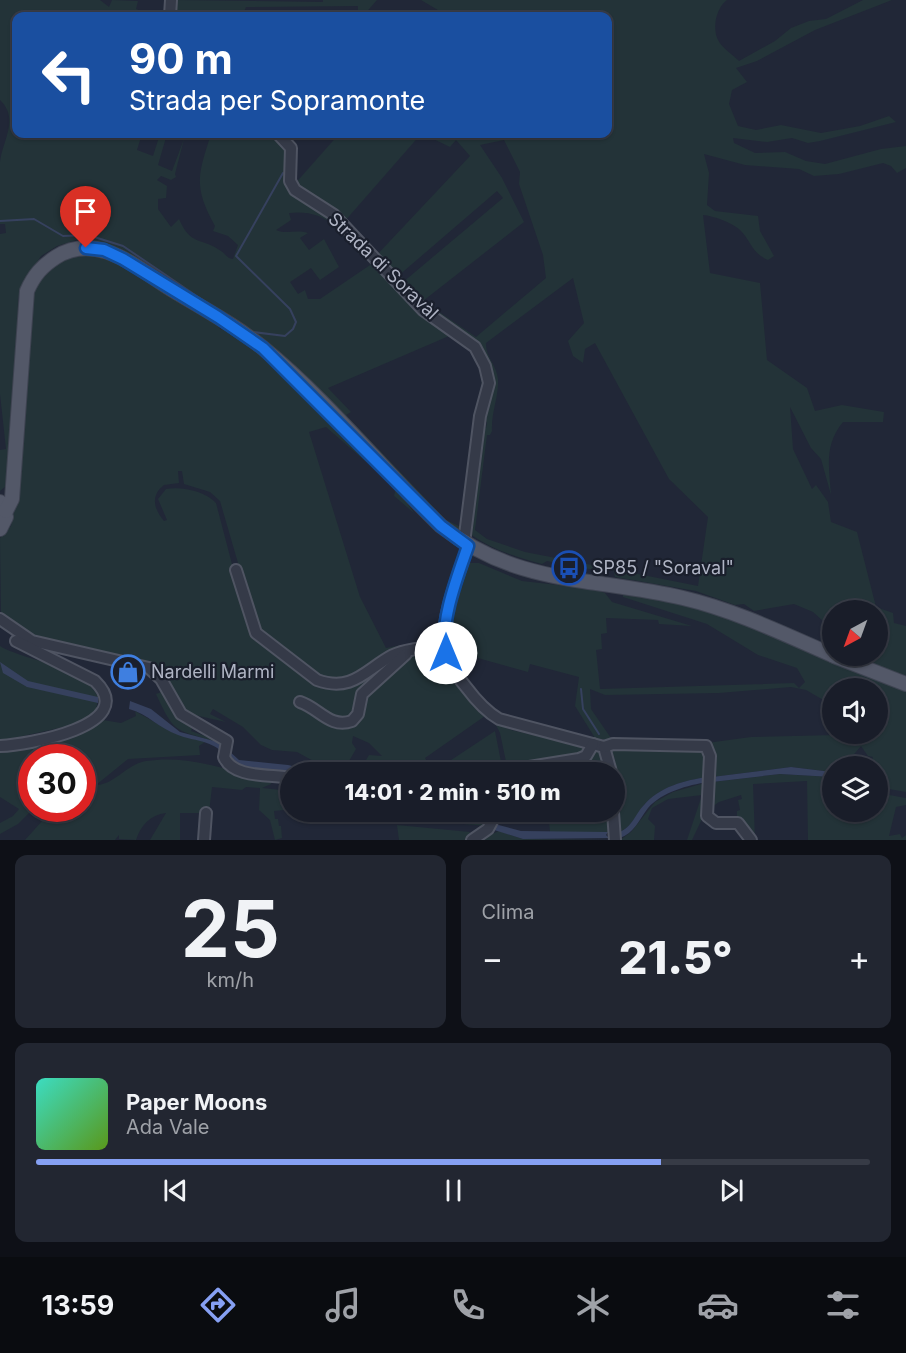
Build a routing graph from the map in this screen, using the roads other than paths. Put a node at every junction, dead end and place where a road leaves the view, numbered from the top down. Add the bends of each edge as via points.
1 (282, 138) edge
2 (2, 503) edge
3 (0, 529) edge
4 (466, 545) junction
5 (236, 570) dead end
6 (0, 619) edge
7 (0, 626) edge
8 (444, 646) junction
9 (822, 650) edge
10 (408, 652) junction
11 (861, 666) edge
12 (906, 684) edge
13 (300, 702) dead end
14 (598, 745) junction
15 (0, 746) edge
16 (560, 762) edge
17 (606, 762) edge
18 (280, 777) edge
19 (206, 813) dead end
20 (491, 822) edge
21 (204, 840) edge
22 (472, 840) edge
23 (751, 840) edge

1 - 4 street, Strada di Soravàl via 291,148 290,182 295,190 334,215 423,310 475,347 485,366 489,382 480,416
2 - 3 main road via 5,520
2 - 4 main road via 12,499 27,291 39,270 56,257 76,248 94,248 123,259 263,348 441,526
4 - 8 street
4 - 9 main road via 530,572 694,601
5 - 10 street via 256,633 317,680 329,684 348,682 392,656
6 - 18 street via 32,641 149,668 181,714 224,739 227,763 244,772
7 - 15 street via 15,640 95,681 102,688 104,701 99,717 85,727
8 - 10 street
8 - 14 street via 456,675 492,715
10 - 13 street via 362,694 358,714 352,721 332,721
11 - 12 main road
14 - 16 street via 586,756
14 - 17 street
14 - 23 street via 703,745 710,752 706,813 709,820 738,823
19 - 21 street
20 - 22 street

